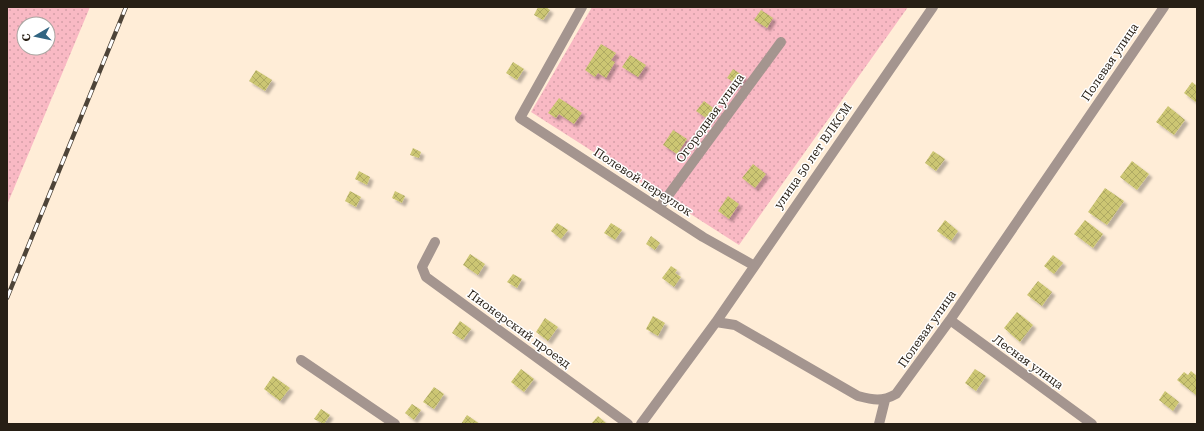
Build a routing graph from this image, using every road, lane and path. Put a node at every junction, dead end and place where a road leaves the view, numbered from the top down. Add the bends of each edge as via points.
1 (582, 7) edge
2 (933, 7) edge
3 (1164, 7) edge
4 (781, 42) dead end
5 (660, 208) junction
6 (435, 242) dead end
7 (753, 265) junction
8 (950, 320) junction
9 (716, 322) junction
10 (301, 360) dead end
11 (885, 400) junction
12 (394, 424) edge
13 (628, 424) edge
14 (641, 424) edge
15 (879, 424) edge
16 (1092, 424) edge

1 - 5 street, Полевой переулок via 520,118
2 - 7 street, улица 50 лет ВЛКСМ
3 - 8 street, Полевая улица
4 - 5 street, Огородная улица
5 - 7 street, Полевой переулок via 702,237
6 - 13 street, Пионерский проезд via 422,268 426,277
7 - 9 street, улица 50 лет ВЛКСМ
8 - 11 street, Полевая улица via 896,394
8 - 16 street, Лесная улица
9 - 11 street via 735,325 858,396 875,401
9 - 14 street
10 - 12 street
11 - 15 street

